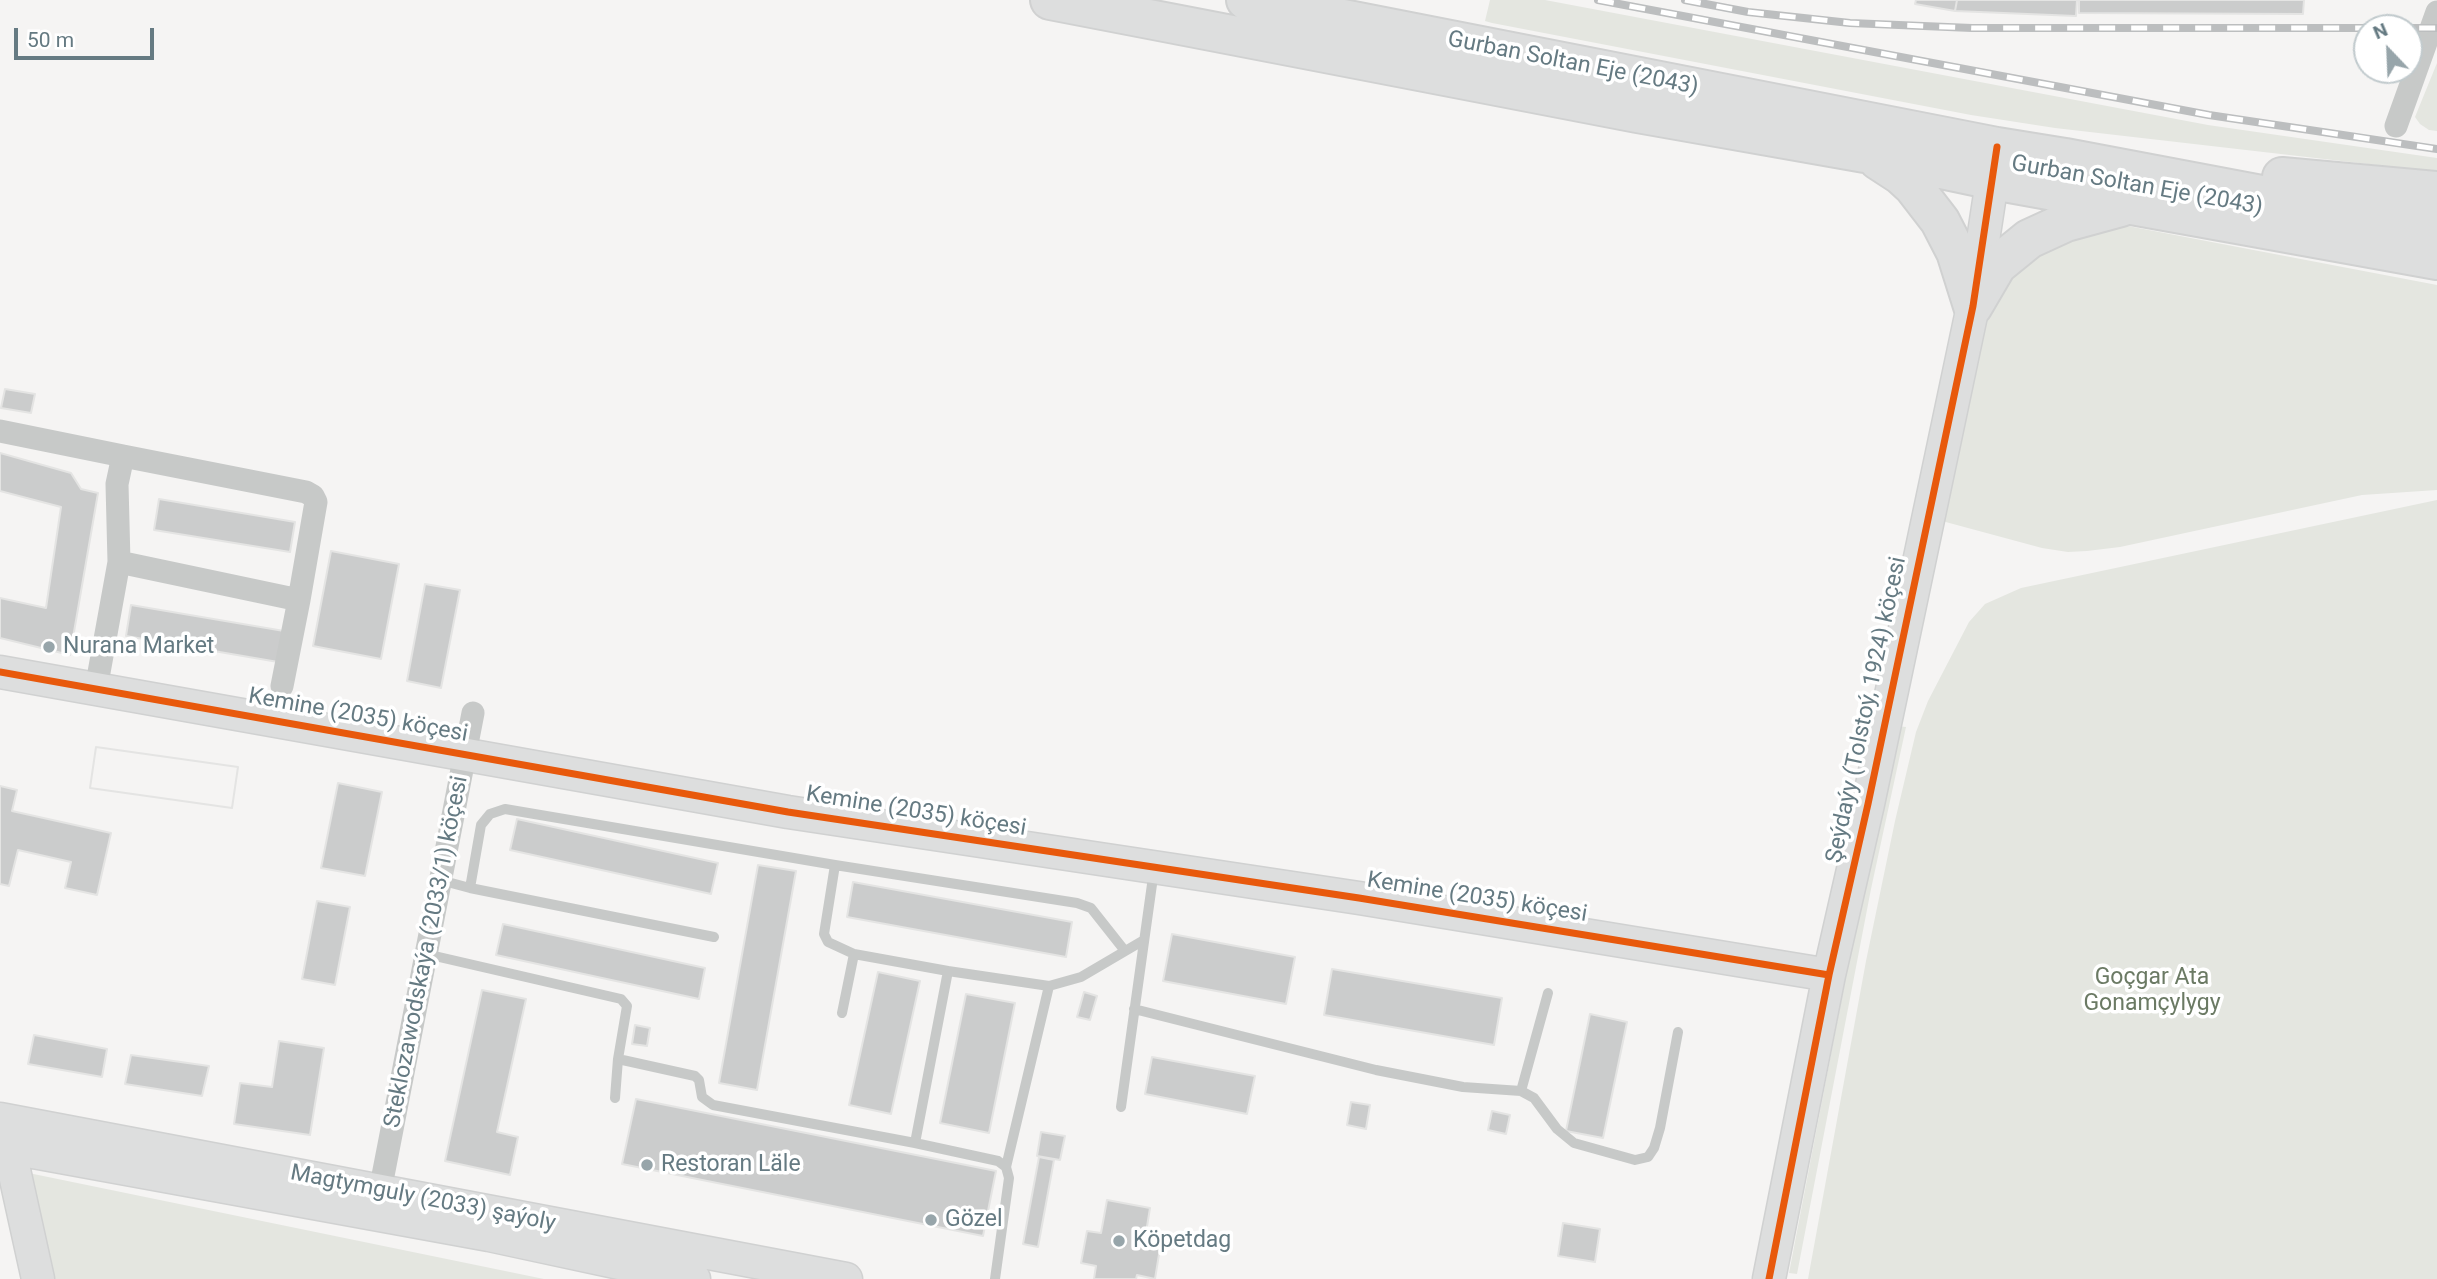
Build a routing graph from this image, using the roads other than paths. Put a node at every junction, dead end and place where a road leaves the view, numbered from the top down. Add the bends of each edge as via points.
1 (1050, 0) edge
2 (1246, 0) edge
3 (2437, 12) edge
4 (2396, 126) dead end
5 (1865, 153) junction
6 (2065, 158) junction
7 (1995, 164) junction
8 (2437, 191) edge
9 (2132, 205) junction
10 (2437, 228) edge
11 (2437, 260) edge
12 (1973, 306) junction
13 (0, 431) edge
14 (123, 456) junction
15 (119, 562) junction
16 (299, 600) junction
17 (0, 672) edge
18 (282, 686) dead end
19 (96, 689) junction
20 (473, 713) dead end
21 (465, 754) junction
22 (835, 865) junction
23 (1154, 868) junction
24 (440, 880) junction
25 (470, 888) junction
26 (714, 937) dead end
27 (1144, 940) junction
28 (1125, 951) junction
29 (426, 954) junction
30 (854, 954) junction
31 (948, 971) junction
32 (1829, 975) junction
33 (1049, 986) junction
34 (1548, 993) dead end
35 (1134, 1009) junction
36 (842, 1013) dead end
37 (1678, 1032) dead end
38 (618, 1059) junction
39 (1521, 1091) junction
40 (615, 1098) dead end
41 (1121, 1107) dead end
42 (6, 1134) edge
43 (915, 1143) junction
44 (1006, 1167) junction
45 (380, 1191) junction
46 (38, 1279) edge
47 (694, 1279) edge
48 (846, 1279) edge
49 (995, 1279) edge
50 (1769, 1279) edge

1 - 5 highway, Gurban Soltan Eje (2043)
2 - 7 highway, Gurban Soltan Eje (2043)
3 - 4 street
5 - 7 highway, Gurban Soltan Eje (2043)
5 - 12 highway via 1901,175 1940,220
6 - 7 highway, Gurban Soltan Eje (2043)
6 - 8 highway
6 - 10 highway, Gurban Soltan Eje (2043)
7 - 9 highway, Gurban Soltan Eje (2043)
7 - 12 street, Şeýdaýy (Tolstoý, 1924) köçesi
9 - 11 highway, Gurban Soltan Eje (2043)
9 - 12 highway, Gurban Soltan Eje (2043) via 2066,222 2029,239 1997,265
12 - 32 street, Şeýdaýy (Tolstoý, 1924) köçesi
13 - 14 street
14 - 15 street via 117,484
14 - 16 street via 313,496 316,502
15 - 16 street
15 - 19 street
16 - 18 street
17 - 19 street, Kemine (2035) köçesi
19 - 21 street, Kemine (2035) köçesi
20 - 21 street, Steklozawodskaýa (2033/1) köçesi
21 - 23 street, Kemine (2035) köçesi via 788,812
21 - 24 street, Steklozawodskaýa (2033/1) köçesi
22 - 25 lane via 505,809 490,814 481,825
22 - 28 lane via 1091,908
22 - 30 lane via 824,934 828,942
23 - 27 lane
23 - 32 street, Kemine (2035) köçesi
24 - 25 lane
24 - 29 street, Steklozawodskaýa (2033/1) köçesi
25 - 26 lane
27 - 28 lane
27 - 35 lane
28 - 33 lane via 1081,977
29 - 38 lane via 621,999 627,1006
29 - 45 street, Steklozawodskaýa (2033/1) köçesi
30 - 31 lane
30 - 36 lane
31 - 33 lane
31 - 43 lane
32 - 50 street, Şeýdaýy (Tolstoý, 1924) köçesi
33 - 44 lane
34 - 39 lane
35 - 39 lane via 1376,1070 1463,1087
35 - 41 lane
37 - 39 lane via 1660,1128 1648,1157 1622,1158 1574,1143 1534,1098
38 - 40 lane
38 - 43 lane via 695,1076 702,1097 713,1105
42 - 45 street, Magtymguly (2033) şaýoly
42 - 46 street
42 - 47 street, Magtymguly (2033) şaýoly
43 - 44 lane via 998,1161
44 - 49 lane via 1009,1178
45 - 48 street, Magtymguly (2033) şaýoly

